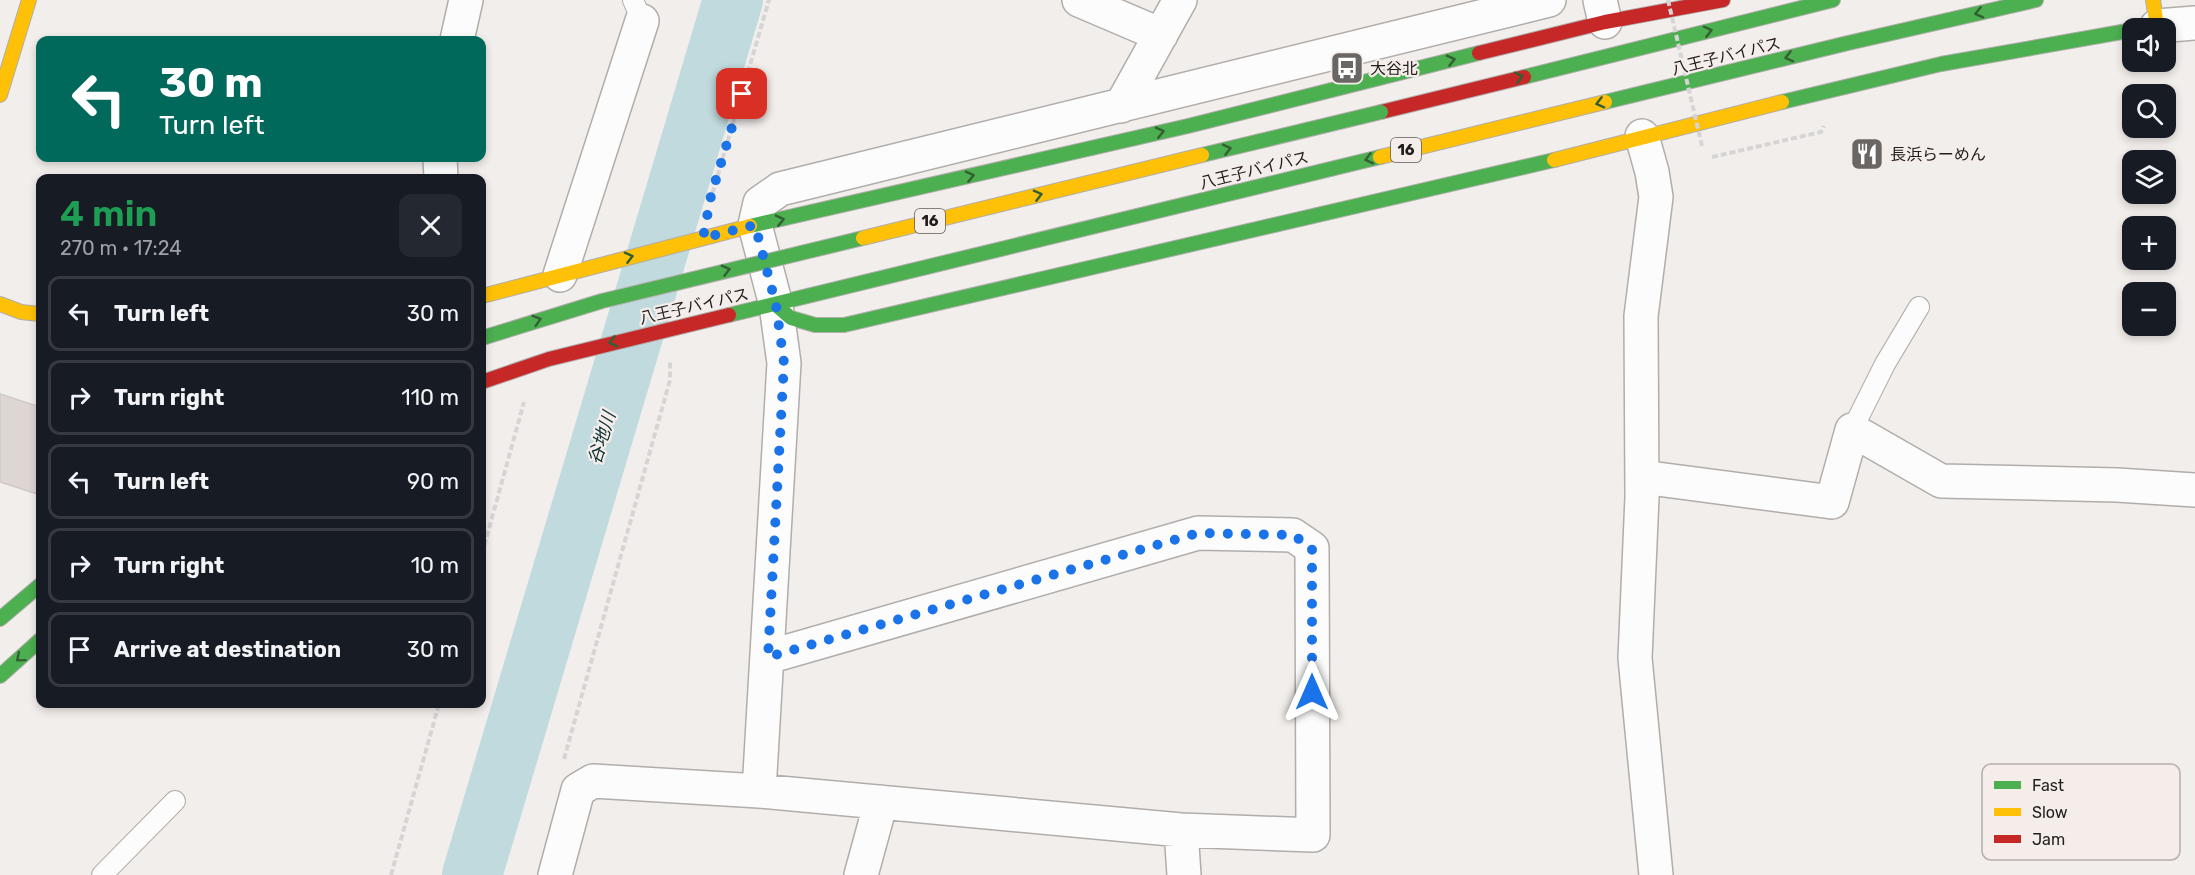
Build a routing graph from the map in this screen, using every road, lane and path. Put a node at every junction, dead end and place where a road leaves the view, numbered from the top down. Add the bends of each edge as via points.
1 (29, 0) edge
2 (466, 0) edge
3 (769, 0) edge
4 (1079, 0) edge
5 (1180, 0) edge
6 (1668, 0) edge
7 (1723, 0) edge
8 (1833, 0) edge
9 (2036, 0) edge
10 (1542, 1) edge
11 (637, 10) edge
12 (1602, 11) edge
13 (2176, 22) edge
14 (2195, 23) edge
15 (2122, 26) edge
16 (1161, 35) junction
17 (458, 36) edge
18 (0, 95) edge
19 (1121, 106) junction
20 (1642, 136) junction
21 (1702, 146) dead end
22 (755, 225) junction
23 (703, 238) junction
24 (566, 273) junction
25 (486, 295) edge
26 (0, 304) edge
27 (776, 305) junction
28 (1919, 307) dead end
29 (36, 314) edge
30 (670, 328) junction
31 (486, 337) edge
32 (531, 365) junction
33 (486, 378) edge
34 (1852, 430) junction
35 (1642, 477) junction
36 (2195, 490) edge
37 (486, 540) edge
38 (36, 588) edge
39 (0, 619) edge
40 (36, 644) edge
41 (768, 657) junction
42 (0, 676) edge
43 (438, 708) edge
44 (564, 760) dead end
45 (759, 791) junction
46 (175, 801) dead end
47 (881, 802) junction
48 (1181, 830) junction
49 (102, 875) edge
50 (391, 875) edge
51 (555, 875) edge
52 (861, 875) edge
53 (1184, 875) edge
54 (1656, 875) edge

1 - 18 main road
2 - 17 street
3 - 23 path via 711,196
4 - 16 street
5 - 16 street
6 - 21 path, bridge
7 - 12 main road
31 -> 8 main road, 八王子バイパス / 16, bridge via 602,301
9 -> 27 main road, 八王子バイパス / 16
10 - 19 street
11 - 24 street
22 -> 12 main road via 1188,126
13 - 14 street
15 - 20 main road via 1941,64
16 - 19 street
19 - 22 street via 780,189 760,203
20 - 27 main road via 844,325 814,325 791,318
20 - 35 street via 1656,197 1641,316
22 - 23 main road
22 - 27 street
24 -> 23 main road
24 - 25 main road
26 - 29 main road
27 - 30 main road, 八王子バイパス / 16
27 - 41 street via 784,363
28 - 34 lane
30 -> 32 main road, 八王子バイパス / 16
30 - 44 path via 670,380
32 - 33 main road, 八王子バイパス / 16
32 - 37 path
34 - 35 street via 1832,502
34 - 36 street via 1941,481
35 - 54 street via 1635,658
38 - 39 main road
40 -> 42 main road
41 - 45 street
41 - 48 street via 1198,533 1293,535 1312,548 1313,835
43 - 50 path
45 - 47 street
45 - 51 street via 593,781 578,790
46 - 49 lane
47 - 48 street
47 - 52 street
48 - 53 street

